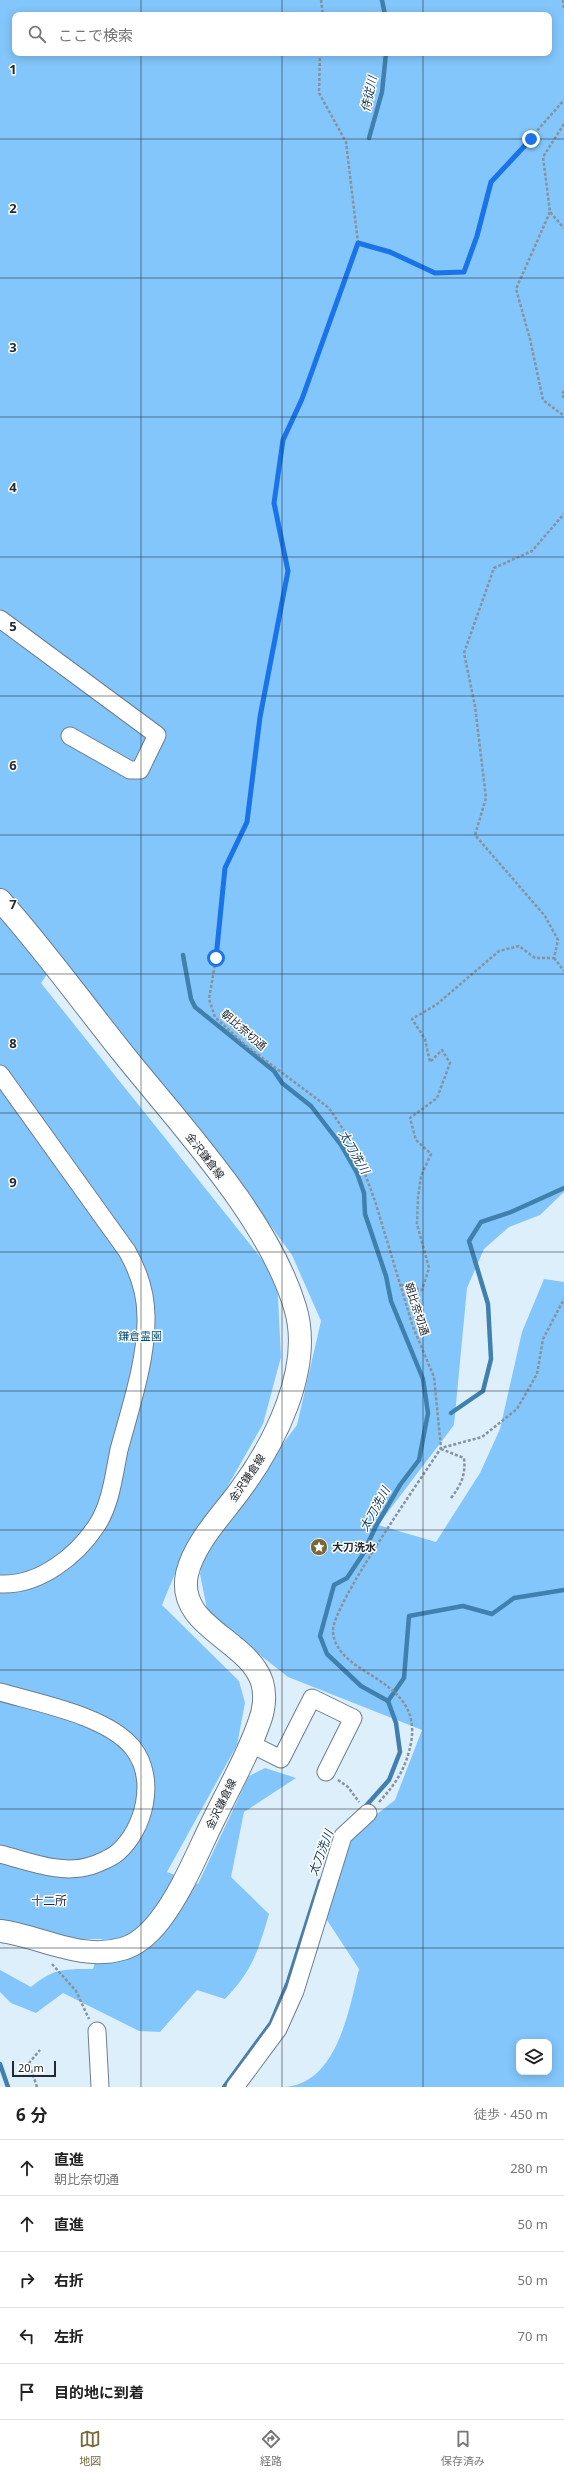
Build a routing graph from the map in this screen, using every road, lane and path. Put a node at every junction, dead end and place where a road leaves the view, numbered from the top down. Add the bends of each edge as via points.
1 (321, 0) edge
2 (562, 0) edge
3 (564, 10) edge
4 (323, 12) edge
5 (320, 56) edge
6 (564, 100) edge
7 (564, 124) edge
8 (550, 212) junction
9 (564, 228) edge
10 (358, 243) junction
11 (564, 390) edge
12 (564, 398) edge
13 (564, 416) edge
14 (564, 514) edge
15 (0, 619) edge
16 (70, 736) dead end
17 (0, 900) edge
18 (554, 958) junction
19 (564, 970) edge
20 (0, 1074) edge
21 (401, 1285) junction
22 (564, 1299) edge
23 (441, 1448) junction
24 (451, 1498) dead end
25 (0, 1584) edge
26 (0, 1692) edge
27 (249, 1743) junction
28 (326, 1772) joint
29 (368, 1813) junction
30 (0, 1854) edge
31 (0, 1931) edge
32 (37, 1941) junction
33 (97, 2031) joint
34 (40, 2050) dead end
35 (37, 2087) edge
36 (100, 2087) edge
37 (235, 2087) edge

1 - 4 path
2 - 3 path
5 - 10 path via 319,93 346,142
6 - 10 path via 491,182 477,236 464,272 435,273 390,252
7 - 8 path via 543,157
8 - 9 path
8 - 13 path via 516,289 543,400
10 - 21 path, 朝比奈切通 via 302,399 283,440 274,503 288,571 260,717 247,822 225,868 209,999 215,1017 245,1045 329,1108 355,1146
11 - 12 path
14 - 18 path via 532,552 494,568 464,652 475,706 486,798 476,835 545,916 558,940
15 - 16 street via 157,735 140,770 130,770
17 - 27 main road, 金沢鎌倉線 via 243,1206 279,1267 297,1312 298,1361 294,1388 282,1422 242,1488 211,1528 190,1564 186,1582 186,1594 195,1613 253,1665 261,1679 264,1705 260,1722
18 - 19 path
18 - 21 path via 535,958 519,946 499,951 436,1005 412,1019 425,1039 430,1062 442,1050 450,1063 437,1098 410,1118 416,1140 431,1154 421,1176 417,1224 429,1268 422,1290
20 - 25 street via 130,1256 142,1283 146,1317 146,1337 132,1397 106,1507 97,1525 71,1555 57,1566 40,1576 22,1582
21 - 23 path, 朝比奈切通 via 413,1327 434,1377
22 - 23 path via 542,1339 537,1374 517,1409 482,1436
23 - 24 path via 464,1458 462,1482
23 - 29 path via 346,1596 332,1632 338,1648 353,1663 380,1679 405,1703 414,1727 408,1758 396,1784
26 - 30 street via 75,1714 107,1727 133,1748 145,1775 146,1796 135,1830 117,1854 89,1866 55,1868
27 - 28 street via 281,1760 312,1698 353,1718
27 - 32 main road, 金沢鎌倉線 via 170,1906 156,1925 137,1942 121,1949 97,1952 63,1948
28 - 29 path via 348,1787
29 - 37 street via 343,1836 295,1991 278,2029
31 - 32 main road, 金沢鎌倉線
32 - 33 path via 38,1952 60,1971 76,1991 83,2009
33 - 36 street
34 - 35 path via 29,2063

